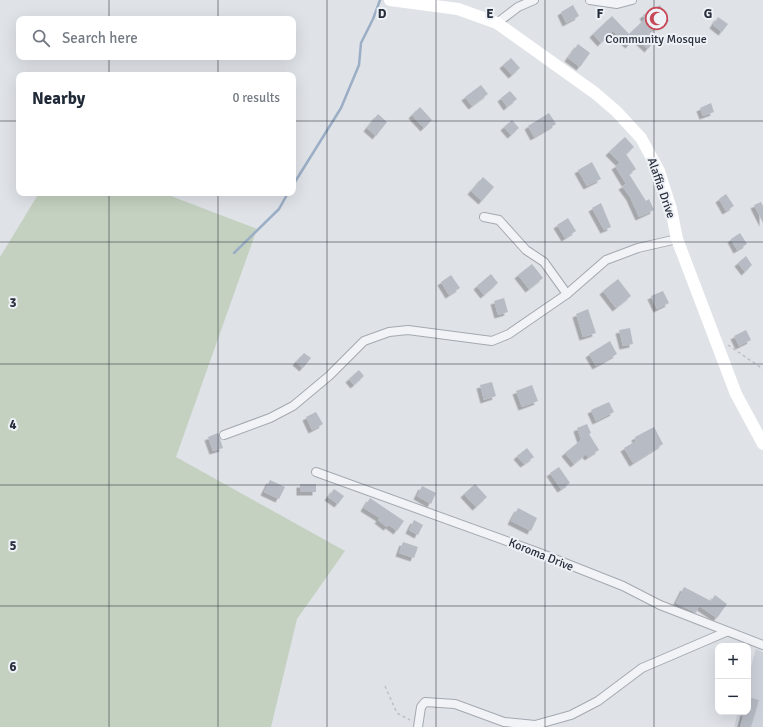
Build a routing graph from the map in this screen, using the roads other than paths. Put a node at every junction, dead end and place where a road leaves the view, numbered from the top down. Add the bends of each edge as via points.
1 (390, 0) edge
2 (534, 0) edge
3 (590, 0) edge
4 (632, 0) edge
5 (497, 23) junction
6 (484, 217) dead end
7 (677, 239) junction
8 (567, 294) junction
9 (224, 435) dead end
10 (763, 444) edge
11 (316, 472) dead end
12 (726, 632) junction
13 (763, 645) edge
14 (415, 724) edge

1 - 5 street, Alaffia Drive via 458,9
2 - 5 street via 518,7
3 - 4 street via 617,4
5 - 7 street, Alaffia Drive via 595,93 641,138 659,171
6 - 8 street via 499,220 526,250 544,262
7 - 8 street via 638,248 606,260
7 - 10 street, Alaffia Drive via 736,394
8 - 9 street via 509,334 492,341 408,330 389,332 364,341 329,376 293,406 270,418
11 - 12 street, Koroma Drive via 537,552 623,586 652,602
12 - 13 street, Koroma Drive
12 - 14 street via 642,668 598,702 571,715 535,725 504,722 455,704 425,702

